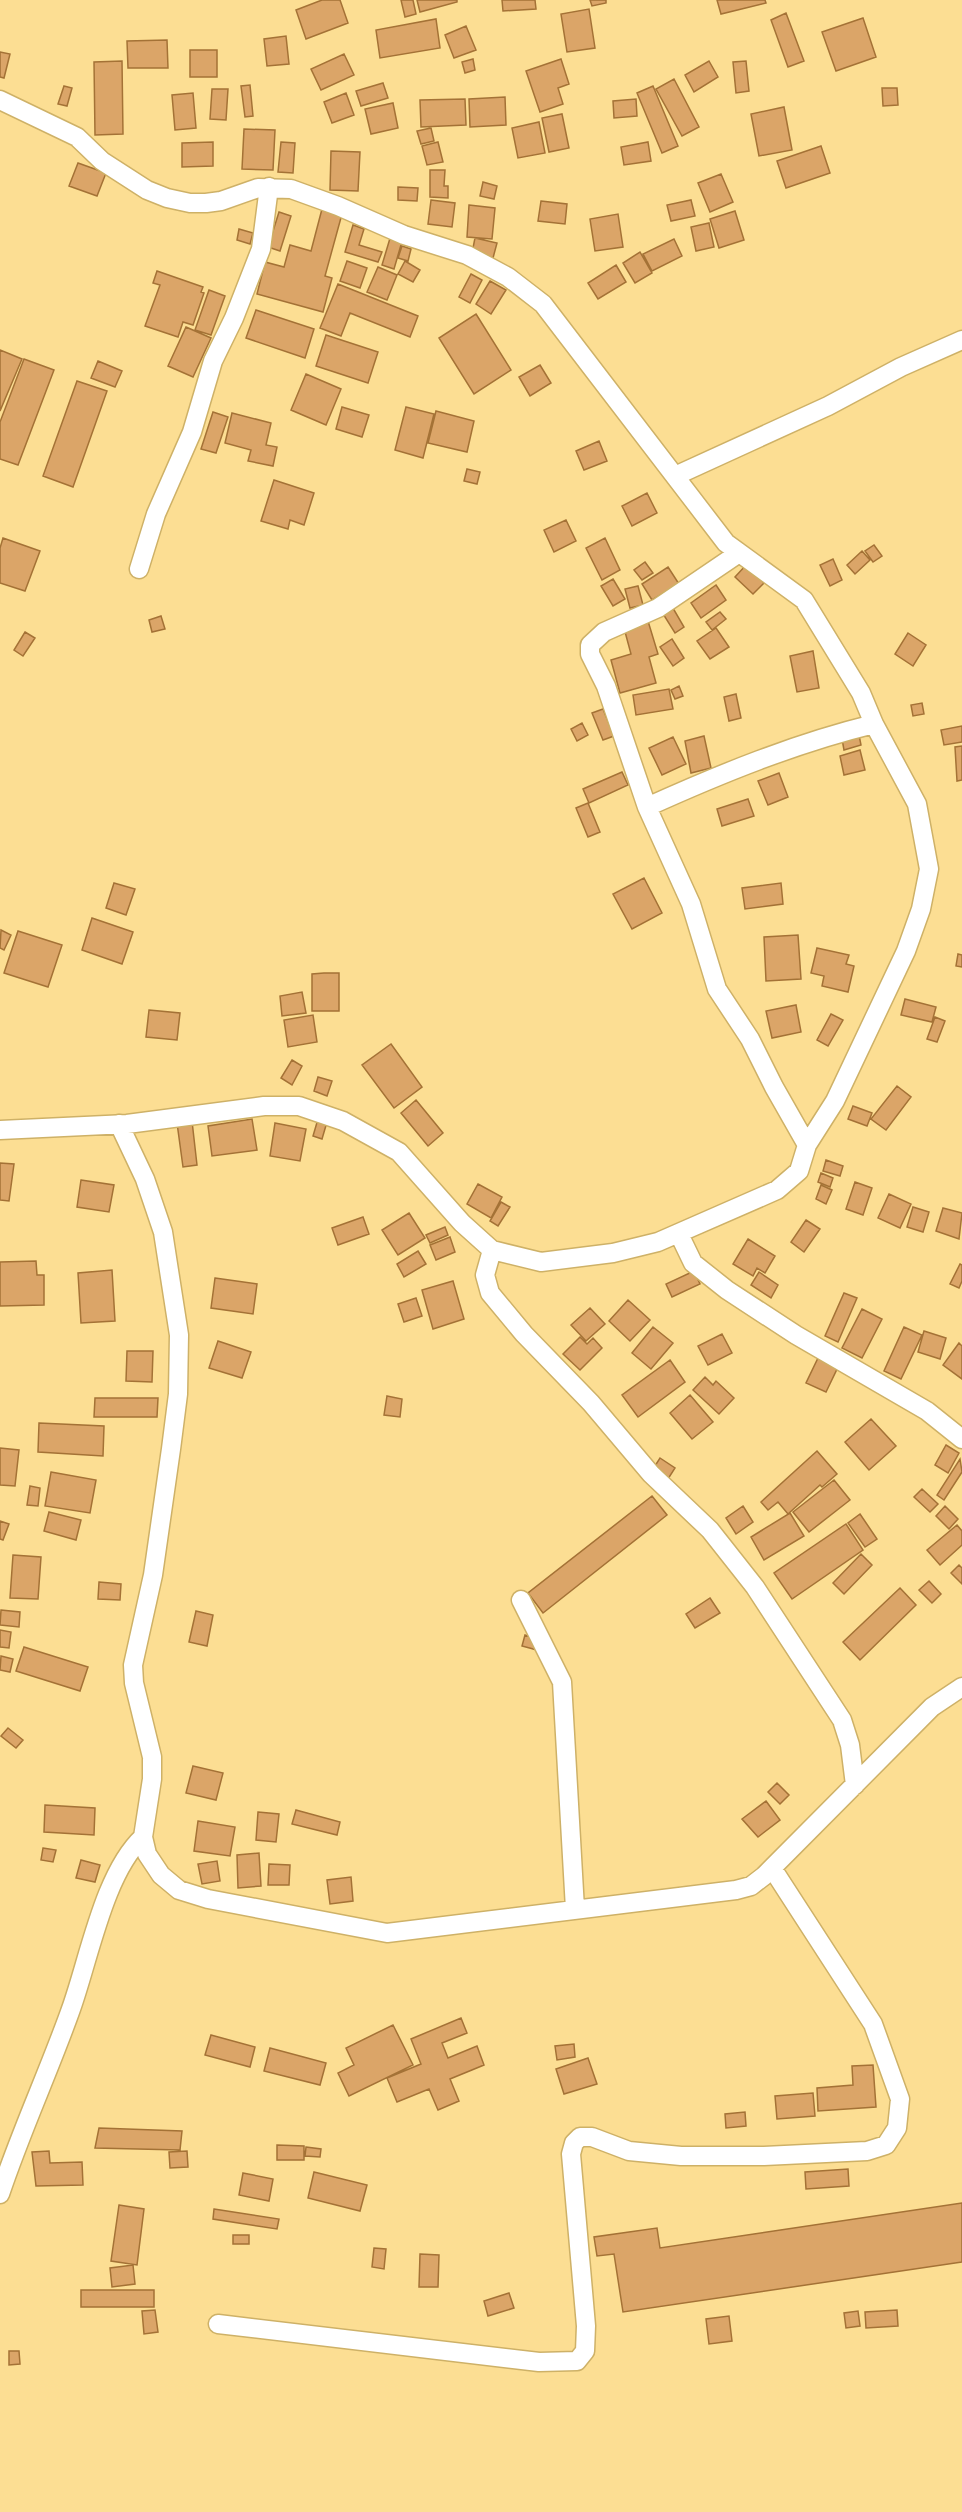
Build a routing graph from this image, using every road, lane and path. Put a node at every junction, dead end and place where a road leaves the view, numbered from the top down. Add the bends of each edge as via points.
1 (0, 100) edge
2 (269, 187) junction
3 (962, 340) edge
4 (675, 477) junction
5 (739, 553) junction
6 (139, 569) dead end
7 (874, 724) junction
8 (647, 807) junction
9 (119, 1124) junction
10 (0, 1130) edge
11 (807, 1144) junction
12 (679, 1234) junction
13 (492, 1250) junction
14 (962, 1438) edge
15 (521, 1600) dead end
16 (962, 1687) edge
17 (855, 1785) junction
18 (143, 1837) junction
19 (772, 1868) junction
20 (575, 1909) junction
21 (0, 2194) edge
22 (218, 2324) dead end

1 - 2 street via 77,137 102,161 167,198 190,203 221,201
2 - 4 street via 291,189 338,206 404,235 467,255 508,277 543,304 565,330
2 - 6 street via 261,249 213,361 192,432 156,514
3 - 4 street
4 - 5 street via 726,543
5 - 7 street via 804,600 861,693
5 - 8 street via 658,608 604,632 590,645
7 - 8 street via 789,750
7 - 11 street via 916,804 929,868 921,909 906,951 835,1101
8 - 11 street via 691,904 717,988 750,1039
9 - 10 street
9 - 13 street via 264,1106 300,1106 317,1111 399,1152 462,1223
9 - 18 street via 145,1179 163,1232 179,1335 178,1394 171,1449 153,1575 133,1665 152,1757
11 - 12 street via 799,1171 777,1190
12 - 13 street via 613,1253 557,1261 541,1262
12 - 14 street via 693,1263 727,1290 927,1411
13 - 17 street via 485,1275 490,1293 651,1474 710,1530 755,1587 842,1720
15 - 20 street via 562,1682
16 - 17 street via 932,1707
17 - 19 street
18 - 20 street via 147,1854 161,1875 179,1890 365,1930 387,1933
18 - 21 street via 130,1849 113,1883 71,2010
19 - 20 street via 751,1886 736,1890
19 - 22 street via 873,2024 900,2099 897,2128 886,2145 867,2151 681,2156 629,2151 592,2137 580,2137 571,2154 586,2326 585,2351 578,2361 539,2362

